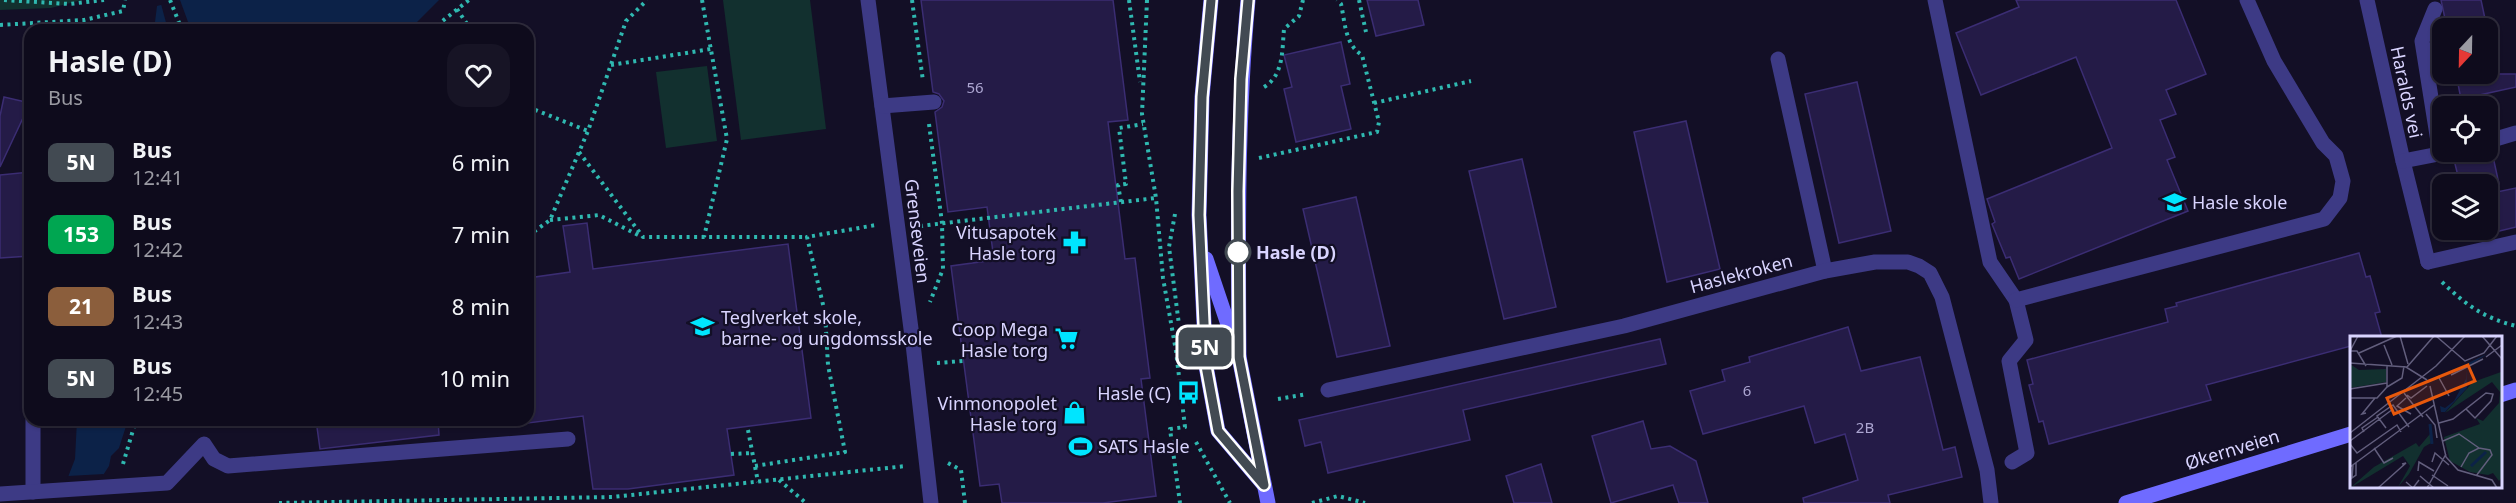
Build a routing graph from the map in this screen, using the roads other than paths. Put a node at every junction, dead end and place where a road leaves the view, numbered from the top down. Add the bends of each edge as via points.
1 (868, 0) edge
2 (1211, 0) edge
3 (1248, 0) edge
4 (1935, 0) edge
5 (2247, 0) edge
6 (2367, 0) edge
7 (2435, 9) dead end
8 (1778, 59) dead end
9 (2433, 96) edge
10 (934, 102) dead end
11 (882, 106) junction
12 (2516, 133) edge
13 (2498, 138) edge
14 (2432, 155) edge
15 (2403, 161) junction
16 (1200, 242) junction
17 (2516, 242) edge
18 (1825, 271) junction
19 (2016, 300) junction
20 (1239, 357) junction
21 (1328, 390) road end
22 (2516, 390) edge
23 (2501, 394) edge
24 (33, 426) edge
25 (2350, 434) edge
26 (568, 439) dead end
27 (2012, 462) dead end
28 (1264, 485) junction
29 (33, 492) junction
30 (0, 494) edge
31 (931, 503) edge
32 (1268, 503) edge
33 (1990, 503) edge
34 (2126, 503) edge

1 - 11 street, Grenseveien
2 - 16 main road via 1202,97
3 - 20 main road via 1238,191
4 - 19 street via 1990,262
5 - 19 street via 2274,61 2323,142 2336,156 2343,181 2340,198 2324,219
6 - 15 street, Haralds vei
7 - 9 street via 2422,41
8 - 18 street
10 - 11 street
11 - 31 street, Grenseveien
12 - 13 street
14 - 15 street
15 - 17 street, Haralds vei via 2428,262
16 - 20 main road
16 - 28 main road via 1206,366 1218,431
18 - 21 street, Haslekroken via 1624,326
18 - 33 street, Haslekroken via 1893,261 1908,262 1930,273 1942,297 1951,331 1987,470
19 - 27 street via 2026,340 2009,361 2027,453
20 - 28 main road
22 - 23 main road
24 - 29 street
25 - 34 main road, Økernveien
26 - 29 street via 228,466 214,459 204,444 167,483
28 - 32 main road
29 - 30 street

